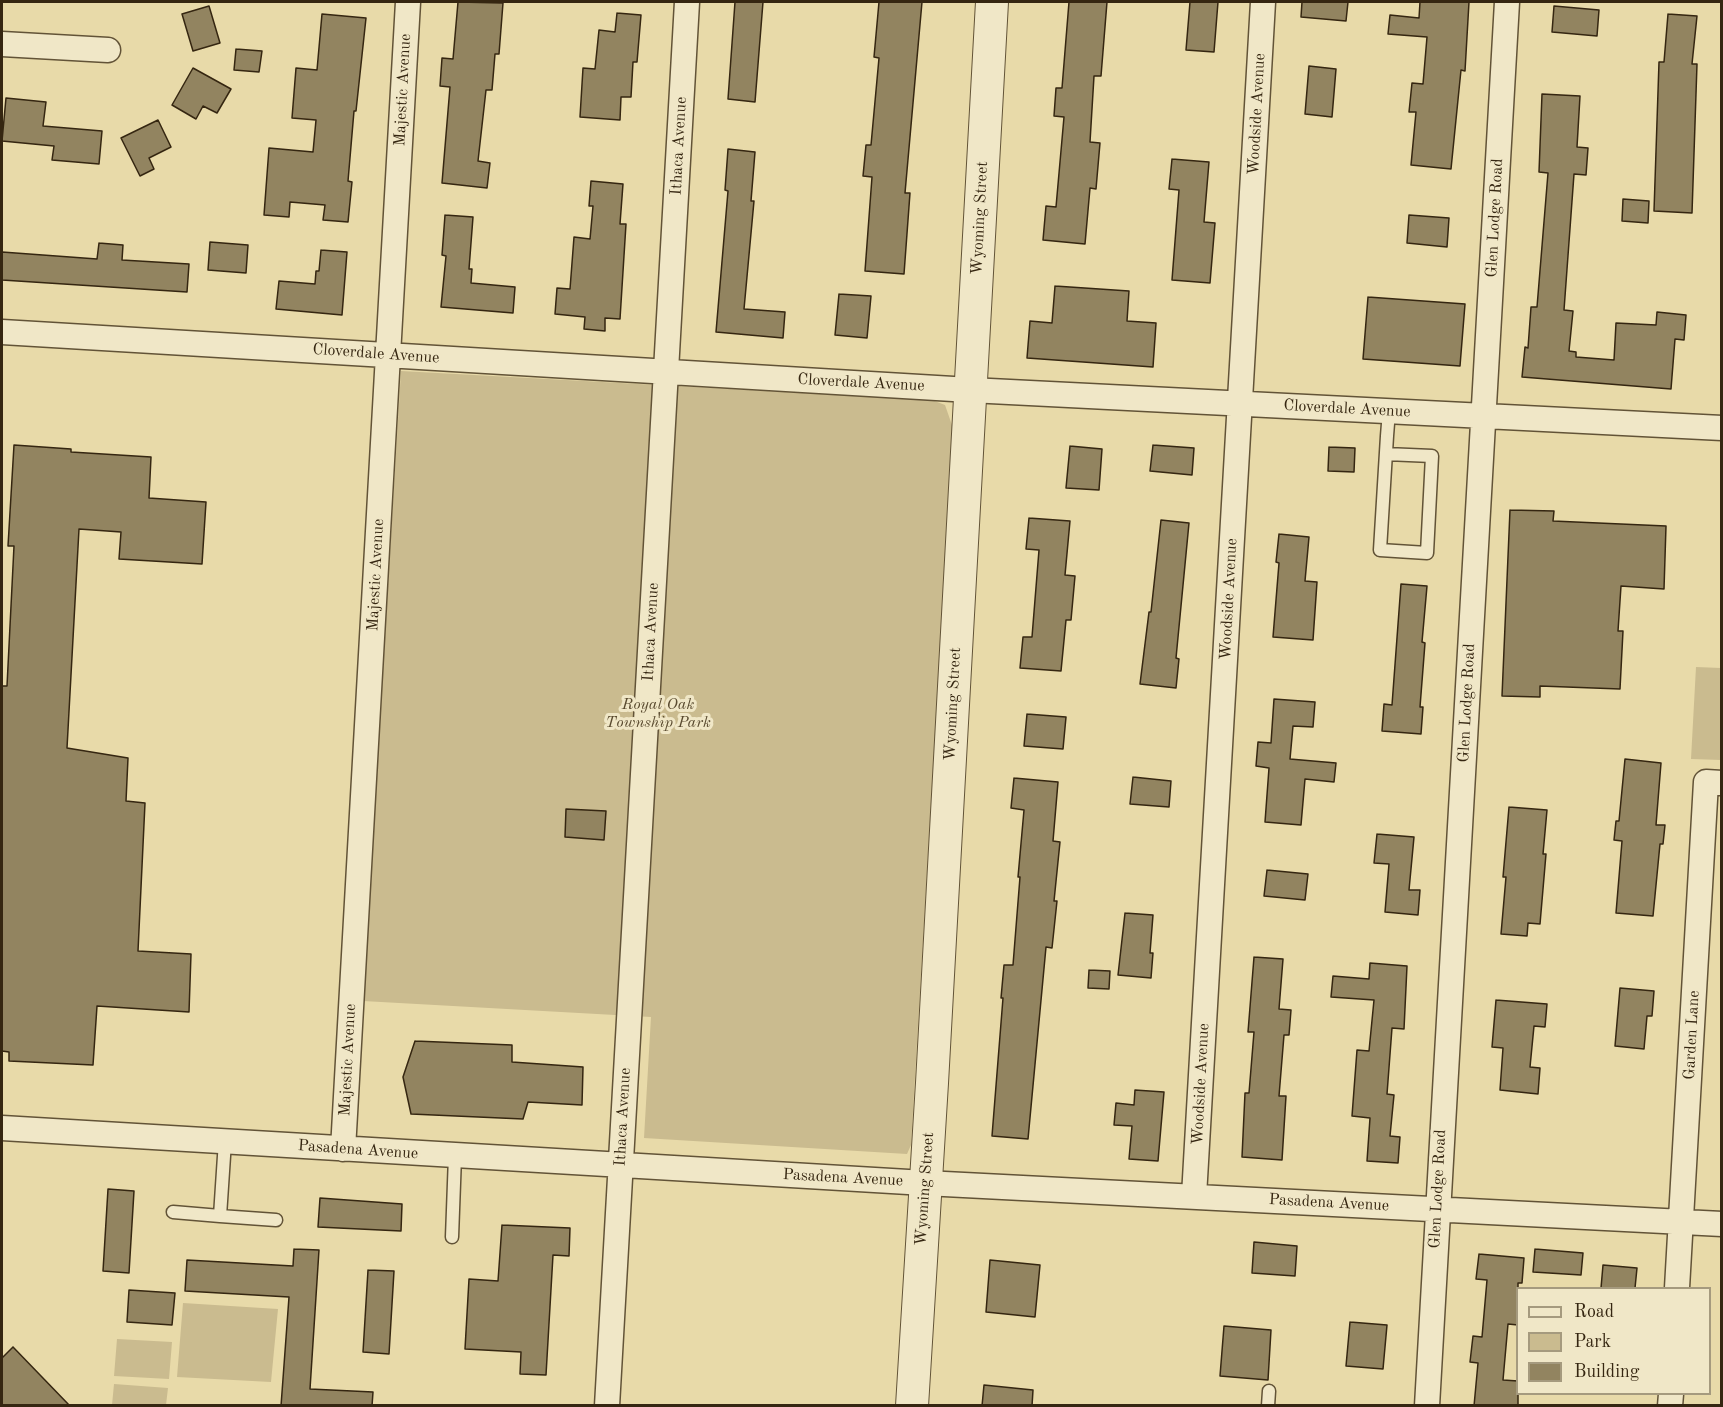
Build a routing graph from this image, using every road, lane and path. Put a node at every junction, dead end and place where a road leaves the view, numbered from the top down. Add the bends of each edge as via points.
1 (408, 2) edge
2 (687, 2) edge
3 (992, 2) edge
4 (1263, 2) edge
5 (1508, 2) edge
6 (2, 44) edge
7 (108, 50) dead end
8 (2, 332) edge
9 (388, 355) junction
10 (666, 371) junction
11 (970, 390) junction
12 (1240, 403) junction
13 (1389, 411) junction
14 (1483, 416) junction
15 (1722, 428) edge
16 (1386, 454) junction
17 (1714, 782) edge
18 (2, 1128) edge
19 (225, 1141) junction
20 (343, 1149) junction
21 (455, 1156) junction
22 (620, 1165) junction
23 (925, 1183) junction
24 (1194, 1196) junction
25 (1437, 1209) junction
26 (172, 1212) dead end
27 (220, 1216) junction
28 (276, 1220) dead end
29 (1681, 1222) junction
30 (1722, 1224) edge
31 (452, 1237) dead end
32 (1677, 1287) edge
33 (1269, 1390) dead end
34 (607, 1406) edge
35 (912, 1406) edge
36 (1268, 1406) edge
37 (1427, 1406) edge

1 - 9 street, Majestic Avenue
2 - 10 street, Ithaca Avenue
3 - 11 street, Wyoming Street
4 - 12 street, Woodside Avenue
5 - 14 street, Glen Lodge Road
6 - 7 street
8 - 9 street, Cloverdale Avenue
9 - 10 street, Cloverdale Avenue
9 - 20 street, Majestic Avenue
10 - 11 street, Cloverdale Avenue
10 - 22 street, Ithaca Avenue
11 - 12 street, Cloverdale Avenue
11 - 23 street, Wyoming Street
12 - 13 street, Cloverdale Avenue
12 - 24 street, Woodside Avenue
13 - 14 street, Cloverdale Avenue
13 - 16 lane
14 - 15 street, Cloverdale Avenue
14 - 25 street, Glen Lodge Road
16 - 16 lane via 1380,550 1427,553 1432,456
17 - 29 street, Garden Lane
18 - 19 street, Pasadena Avenue
19 - 20 street, Pasadena Avenue
19 - 27 lane
20 - 21 street, Pasadena Avenue
21 - 22 street, Pasadena Avenue
21 - 31 lane
22 - 23 street, Pasadena Avenue
22 - 34 street, Ithaca Avenue
23 - 24 street, Pasadena Avenue
23 - 35 street, Wyoming Street
24 - 25 street, Pasadena Avenue
25 - 29 street, Pasadena Avenue
25 - 37 street, Glen Lodge Road
26 - 27 lane
27 - 28 lane
29 - 30 street, Pasadena Avenue
29 - 32 street, Garden Lane
33 - 36 lane

